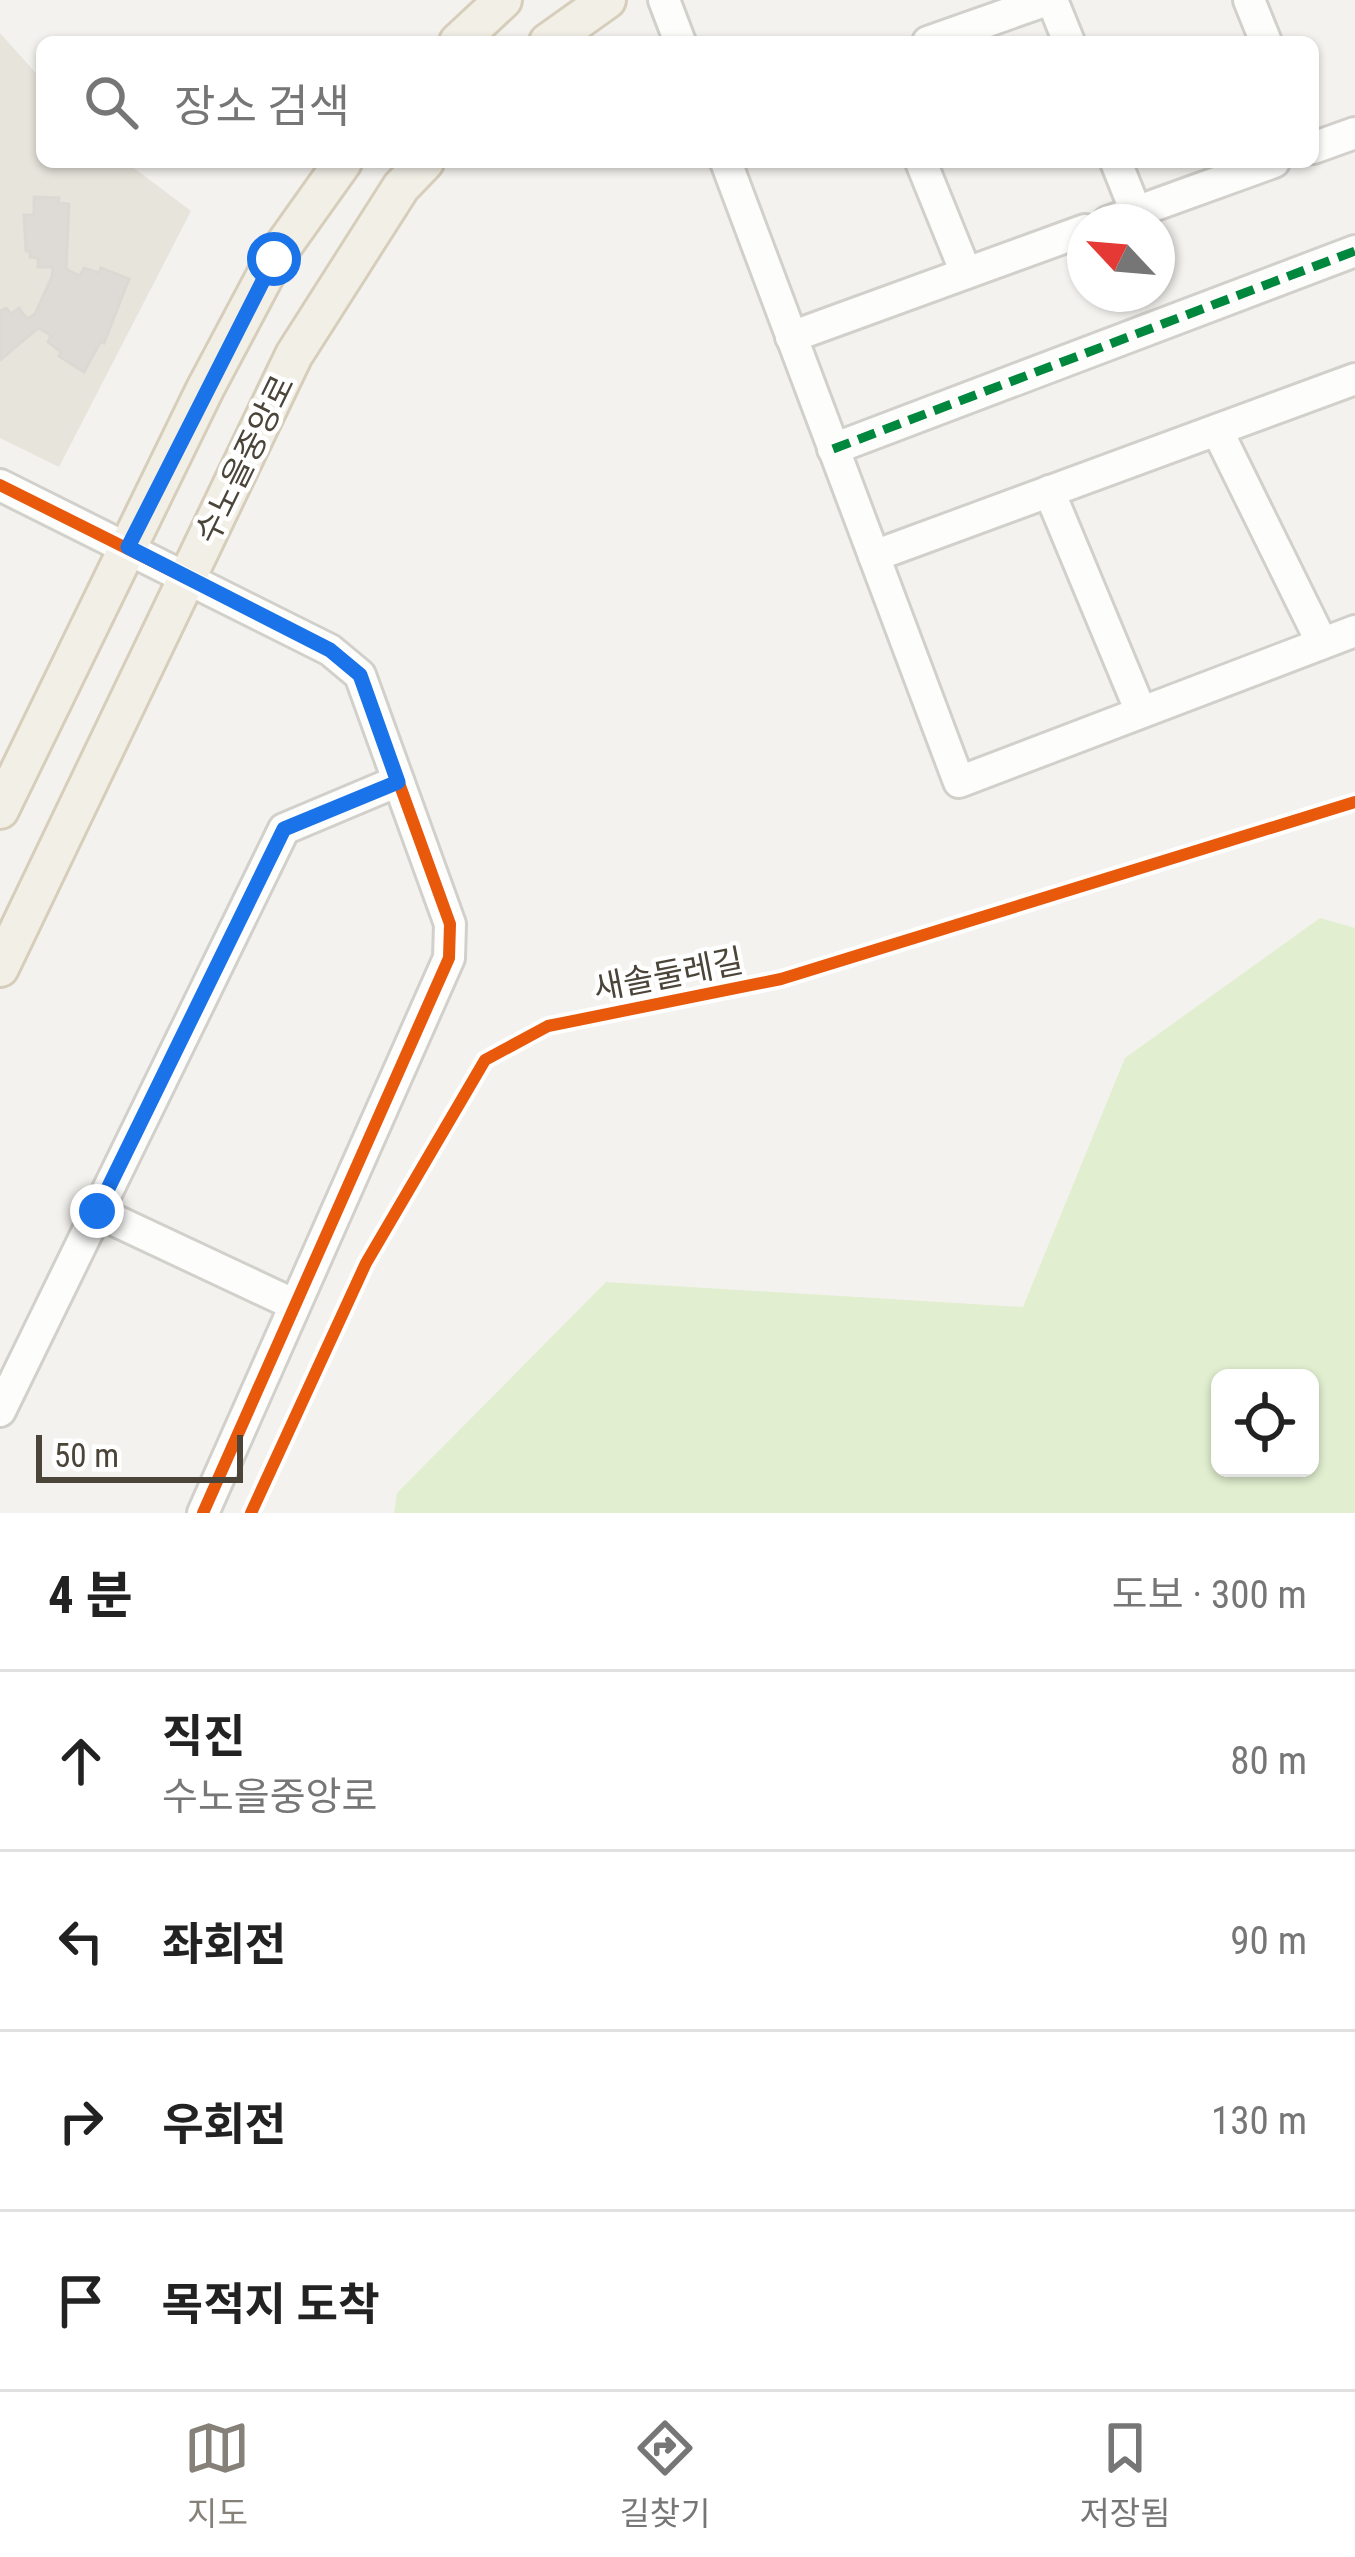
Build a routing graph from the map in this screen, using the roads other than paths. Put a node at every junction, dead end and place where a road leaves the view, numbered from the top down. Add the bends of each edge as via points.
1 (503, 0) edge
2 (607, 0) edge
3 (664, 0) edge
4 (1050, 0) edge
5 (1249, 0) edge
6 (464, 36) edge
7 (556, 36) edge
8 (678, 36) edge
9 (945, 36) edge
10 (1066, 36) edge
11 (1263, 36) edge
12 (1355, 133) edge
13 (1319, 146) edge
14 (340, 168) edge
15 (419, 168) edge
16 (727, 168) edge
17 (923, 168) edge
18 (1118, 168) edge
19 (1257, 168) edge
20 (1121, 204) edge
21 (1158, 204) edge
22 (1067, 237) edge
23 (1355, 251) edge
24 (966, 273) junction
25 (791, 337) junction
26 (1355, 379) edge
27 (1216, 430) junction
28 (833, 449) junction
29 (0, 485) edge
30 (1049, 491) junction
31 (128, 547) junction
32 (874, 556) junction
33 (187, 578) junction
34 (1355, 631) edge
35 (1322, 643) junction
36 (1142, 712) junction
37 (398, 782) junction
38 (0, 810) edge
39 (0, 968) edge
40 (97, 1211) junction
41 (293, 1304) junction
42 (0, 1411) edge
43 (203, 1513) edge

1 - 6 main road
2 - 7 main road
3 - 8 street
4 - 9 street
4 - 10 street
5 - 11 street
12 - 13 street
14 - 31 main road, 수노을중앙로 via 274,259
15 - 33 main road, 수노을중앙로 via 294,355
16 - 25 street
17 - 24 street
18 - 20 street
19 - 21 street
22 - 24 street
23 - 28 street
24 - 25 street
25 - 28 street
26 - 27 street
27 - 30 street
27 - 35 street
28 - 32 street
29 - 31 street
30 - 32 street
30 - 36 street
31 - 33 street
31 - 38 main road, 수노을중앙로
32 - 36 street via 959,782
33 - 37 street via 330,650 360,675
33 - 39 main road, 수노을중앙로
34 - 35 street
35 - 36 street
37 - 40 street via 284,829
37 - 41 street via 450,924 449,958
40 - 41 street
40 - 42 street
41 - 43 street

